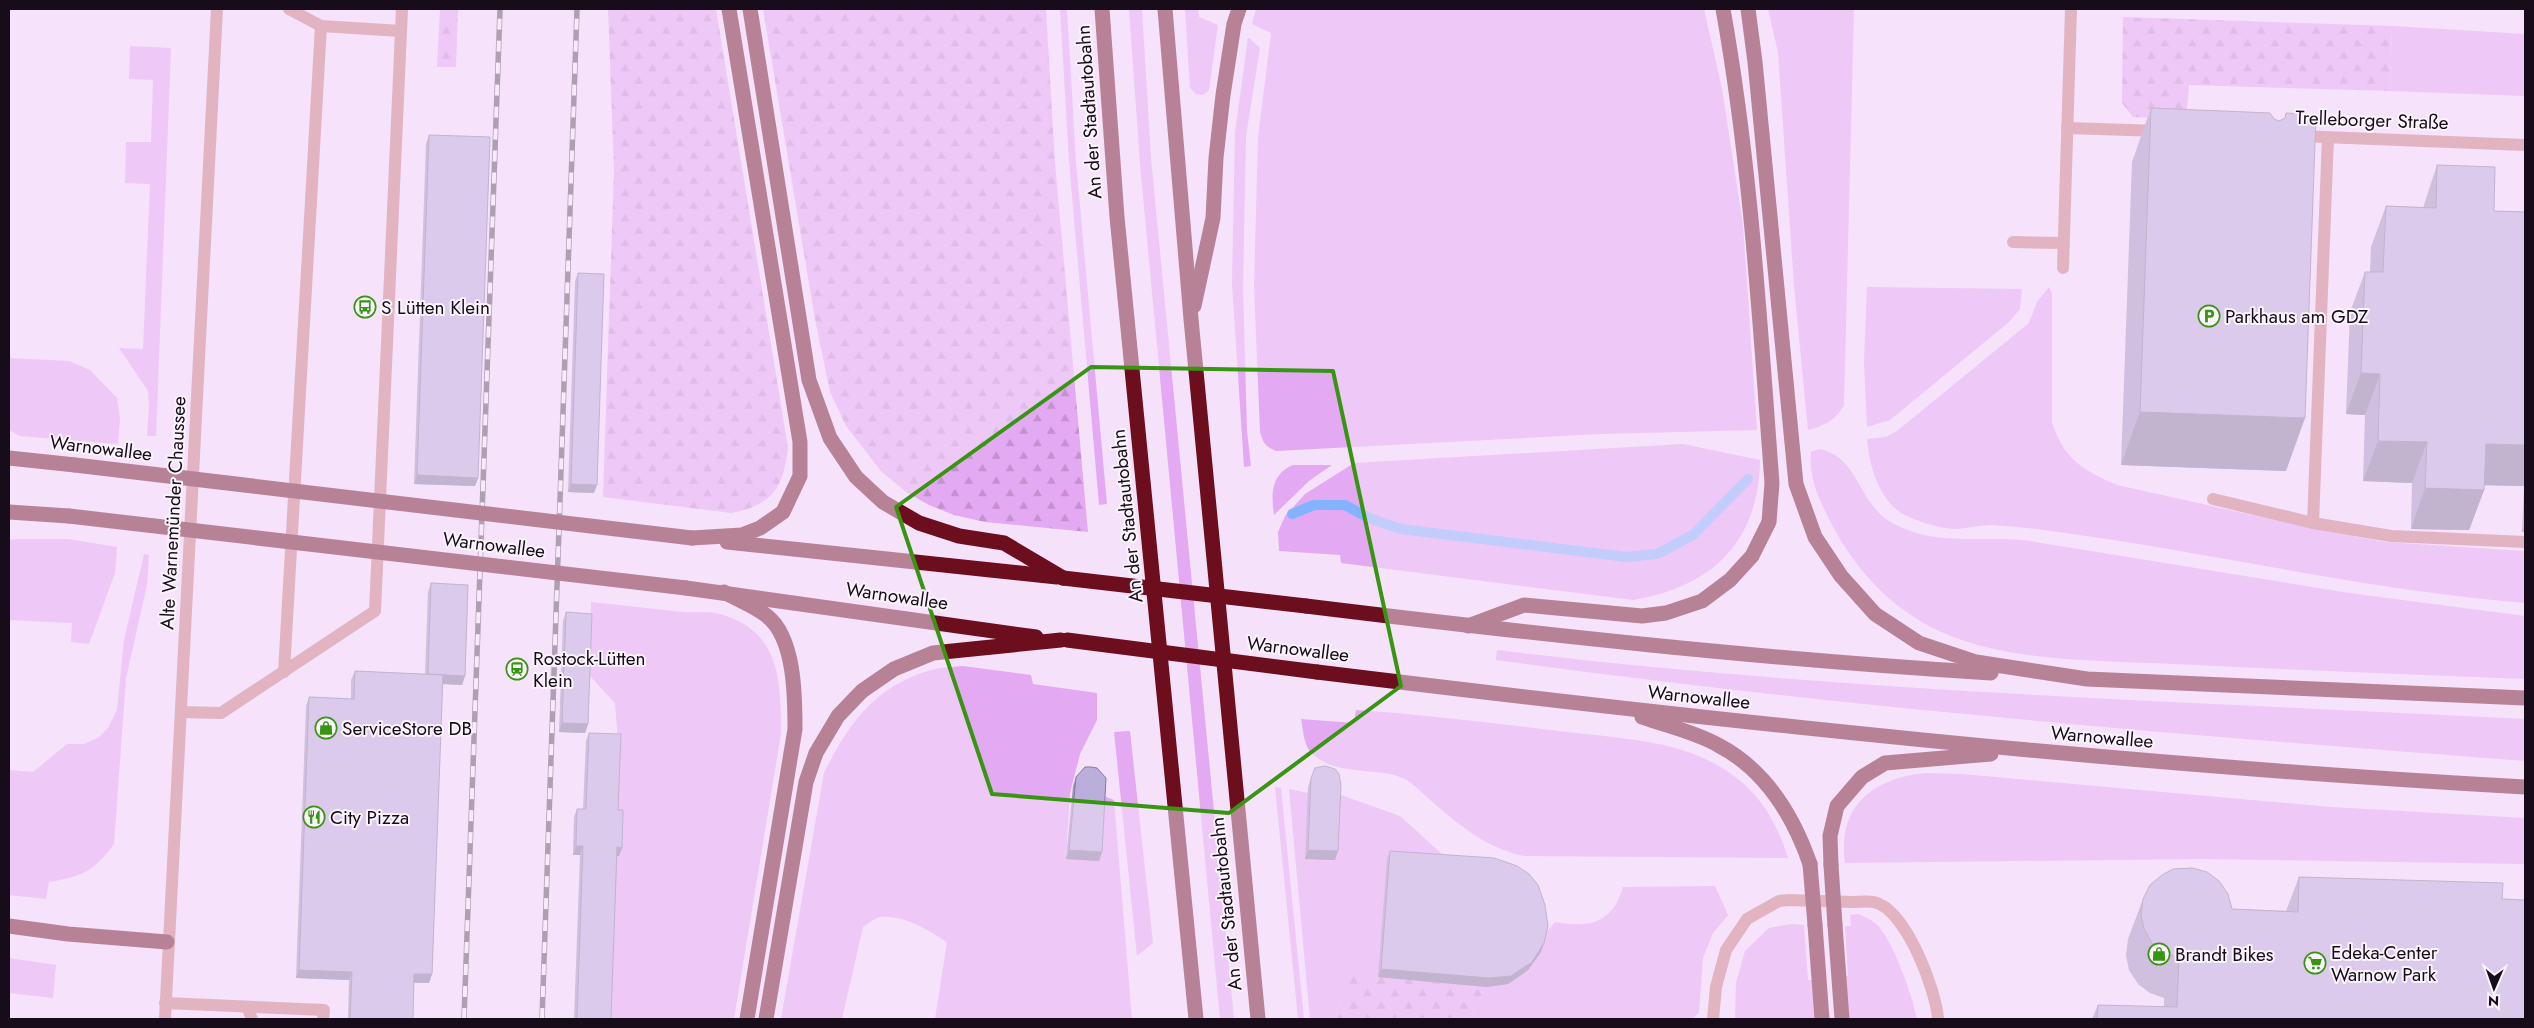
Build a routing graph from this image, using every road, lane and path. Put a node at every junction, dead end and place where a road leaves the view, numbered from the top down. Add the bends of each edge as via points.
1 (217, 9) edge
2 (289, 9) edge
3 (402, 9) edge
4 (728, 9) edge
5 (750, 9) edge
6 (1093, 9) edge
7 (1102, 9) edge
8 (1166, 9) edge
9 (1239, 9) edge
10 (1722, 9) edge
11 (1748, 9) edge
12 (2070, 9) edge
13 (321, 26) junction
14 (1102, 29) junction
15 (401, 31) junction
16 (2067, 128) junction
17 (2175, 132) edge
18 (2289, 136) edge
19 (2328, 137) junction
20 (2525, 145) edge
21 (2013, 242) dead end
22 (2064, 243) junction
23 (2063, 268) dead end
24 (1191, 319) junction
25 (12, 457) edge
26 (2213, 499) dead end
27 (9, 512) edge
28 (2312, 523) junction
29 (692, 538) junction
30 (2525, 542) edge
31 (1063, 578) junction
32 (724, 592) junction
33 (1468, 626) junction
34 (1064, 640) junction
35 (284, 672) junction
36 (2087, 679) junction
37 (2525, 698) edge
38 (1619, 709) junction
39 (182, 712) junction
40 (2030, 750) junction
41 (2525, 787) edge
42 (9, 926) edge
43 (167, 942) junction
44 (165, 1003) junction
45 (250, 1013) edge
46 (165, 1019) edge
47 (323, 1019) edge
48 (747, 1019) edge
49 (766, 1019) edge
50 (1196, 1019) edge
51 (1258, 1019) edge
52 (1713, 1019) edge
53 (1822, 1019) edge
54 (1842, 1019) edge
55 (1938, 1019) edge

1 - 39 street, Alte Warnemünder Chaussee
2 - 13 street
3 - 15 street
4 - 29 highway via 800,442 800,476 783,512 760,528 742,534
5 - 31 highway via 809,380 830,438 856,477 883,502 919,523 959,536 1004,543
6 - 14 highway
7 - 14 highway, An der Stadtautobahn
8 - 24 highway, An der Stadtautobahn
9 - 24 highway via 1222,104 1214,218
10 - 33 highway via 1733,64 1752,227 1772,483 1769,522 1752,556 1730,580 1702,601 1666,613 1642,616 1524,605
11 - 36 highway via 1796,484 1815,537 1840,576 1875,614 1919,643 1976,662
12 - 16 street
13 - 15 street
13 - 35 street
14 - 50 highway, An der Stadtautobahn via 1117,217
15 - 35 street via 375,611
16 - 17 street
16 - 22 street
18 - 19 street, Trelleborger Straße
19 - 20 street, Trelleborger Straße
19 - 28 street
21 - 22 street
22 - 23 street
24 - 51 highway, An der Stadtautobahn
25 - 29 highway, Warnowallee, bridge
26 - 28 street
27 - 32 highway, Warnowallee, bridge via 69,516
28 - 30 street via 2392,536
29 - 31 highway, Warnowallee
31 - 33 highway, Warnowallee, bridge
32 - 34 highway, Warnowallee
32 - 48 highway via 769,617 784,638 795,691 795,729
33 - 36 highway, Warnowallee via 1629,645 1843,664
34 - 38 highway, Warnowallee, bridge
34 - 49 highway via 933,653 894,669 862,691 838,716 816,753 806,782
35 - 39 street via 221,713
36 - 37 highway
38 - 40 highway, Warnowallee
38 - 53 highway, bridge via 1717,744 1744,761 1773,790 1798,831 1810,864
39 - 43 street, Alte Warnemünder Chaussee
40 - 41 highway, Warnowallee via 2256,771
40 - 54 highway, bridge via 1885,763 1862,777 1838,806 1830,836
42 - 43 highway
43 - 44 street, Alte Warnemünder Chaussee
44 - 45 street
44 - 46 street, Alte Warnemünder Chaussee
45 - 47 street via 324,1010
52 - 55 street via 1716,987 1726,950 1747,919 1779,901 1875,902 1889,911 1911,940 1930,984

